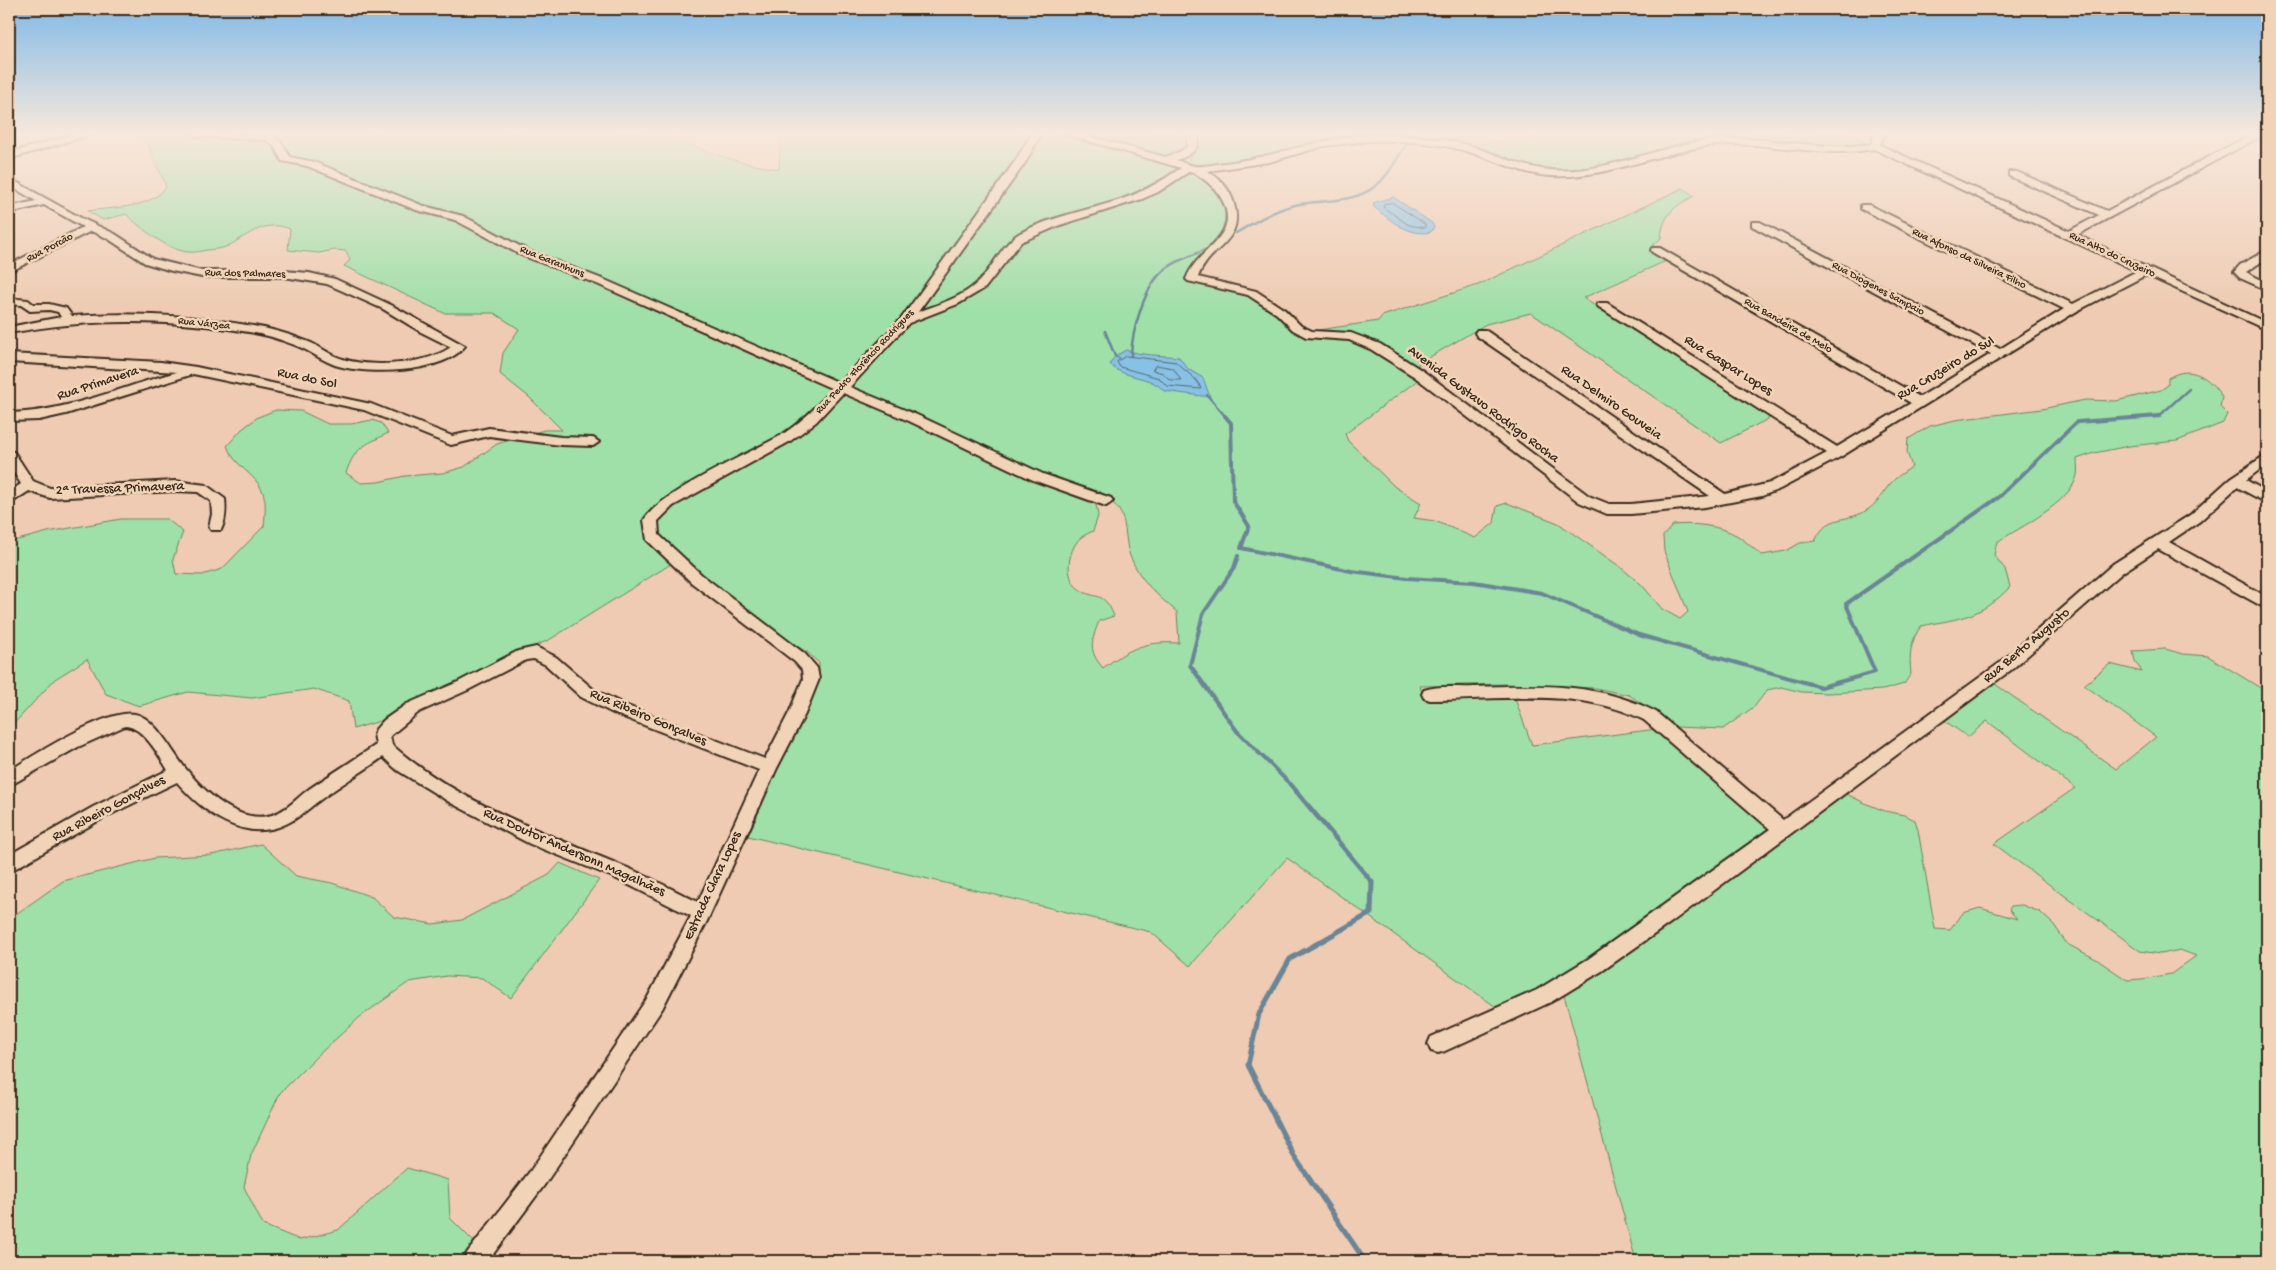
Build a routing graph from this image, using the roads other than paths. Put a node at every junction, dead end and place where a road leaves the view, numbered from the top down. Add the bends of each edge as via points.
1 (29, 192) edge
2 (380, 192) edge
3 (999, 192) edge
4 (1147, 192) edge
5 (1223, 192) edge
6 (1976, 192) edge
7 (2055, 192) edge
8 (2151, 192) edge
9 (44, 202) junction
10 (1865, 207) dead end
11 (9, 210) edge
12 (2108, 215) junction
13 (1756, 224) dead end
14 (90, 227) junction
15 (2070, 235) junction
16 (1656, 250) dead end
17 (2267, 253) edge
18 (9, 269) edge
19 (2145, 271) junction
20 (2267, 287) edge
21 (9, 301) edge
22 (1603, 305) dead end
23 (2073, 310) junction
24 (69, 321) junction
25 (905, 321) junction
26 (2267, 326) edge
27 (9, 330) edge
28 (1481, 333) dead end
29 (459, 345) joint
30 (2001, 354) junction
31 (9, 358) edge
32 (196, 371) junction
33 (841, 387) junction
34 (1919, 402) junction
35 (9, 417) edge
36 (593, 442) dead end
37 (1837, 453) junction
38 (9, 455) edge
39 (2267, 458) edge
40 (2236, 481) junction
41 (28, 485) junction
42 (1762, 492) joint
43 (2267, 498) edge
44 (9, 499) edge
45 (1723, 499) junction
46 (1106, 501) dead end
47 (216, 527) dead end
48 (652, 537) joint
49 (2158, 542) junction
50 (2267, 604) edge
51 (1430, 694) dead end
52 (382, 742) junction
53 (769, 767) junction
54 (179, 772) junction
55 (9, 778) edge
56 (1782, 829) junction
57 (9, 864) edge
58 (702, 913) junction
59 (1438, 1044) dead end
60 (475, 1261) edge

1 - 9 street, Rua dos Palmares
2 - 33 street, Rua Garanhuns via 459,218 525,253 601,282
3 - 25 street, Rua Pedro Florêncio Rodrigues
4 - 25 street via 1026,234 1012,244 980,286
5 - 45 street, Avenida Gustavo Rodrigo Rocha via 1232,216 1228,234 1199,263 1192,279 1252,293 1281,312 1297,328 1310,334 1342,336 1376,347 1412,369 1558,481 1599,507 1631,509
6 - 15 street, Rua Alto do Cruzeiro
7 - 12 street
8 - 12 street
9 - 11 street
9 - 14 street, Rua dos Palmares
10 - 23 street, Rua Afonso da Silveira Filho
12 - 15 street
13 - 30 street, Rua Diogenes Sampaio
14 - 18 street, Rua Porcão
14 - 29 street, Rua dos Palmares via 111,236 149,261 172,268 209,274 297,275 340,283
15 - 19 street, Rua Alto do Cruzeiro
16 - 34 street, Rua Bandeira de Melo
17 - 20 street via 2240,272
19 - 23 street, Rua Cruzeiro do Sul
19 - 26 street, Rua Alto do Cruzeiro
21 - 24 street via 24,302 30,308 62,310
22 - 37 street, Rua Gaspar Lopes
23 - 30 street, Rua Cruzeiro do Sul
24 - 27 street, Rua Várzea
24 - 29 street, Rua Várzea via 141,318 230,326 288,338 340,362 393,366 435,360
25 - 33 street, Rua Pedro Florêncio Rodrigues
28 - 45 street, Rua Delmiro Gouveia
30 - 34 street, Rua Cruzeiro do Sul
31 - 32 street, Rua do Sol via 161,366
32 - 35 street, Rua Primavera via 59,413
32 - 36 street, Rua do Sol via 367,407 451,441 489,432
33 - 46 street, Rua Garanhuns via 1038,477
33 - 48 street, Rua Pedro Florêncio Rodrigues via 799,430 664,505 651,520
34 - 37 street, Rua Cruzeiro do Sul
37 - 42 street, Rua Cruzeiro do Sul
38 - 41 street
39 - 40 street, Rua Berto Augusto
40 - 43 street
40 - 49 street, Rua Berto Augusto via 2195,518
41 - 44 street
41 - 47 street, 2ª Travessa Primavera via 40,491 64,493 158,486 201,488 218,499
42 - 45 street, Avenida Gustavo Rodrigo Rocha
48 - 53 street, Estrada Clara Lopes via 697,579 809,668 811,679 807,692
49 - 50 street
49 - 56 street, Rua Berto Augusto via 2118,568 2006,666
51 - 56 street via 1545,693 1604,697 1626,703 1650,716
52 - 53 street, Rua Ribeiro Gonçalves via 390,725 413,708 523,655 536,653 551,660 595,697 619,709
52 - 54 street, Rua Ribeiro Gonçalves via 292,811 268,823 244,821 222,812 197,793
52 - 58 street, Rua Doutor Andersonn Magalhães via 403,765 491,817 619,872
53 - 58 street, Estrada Clara Lopes
54 - 55 street via 163,748 134,719 129,719 78,739
54 - 57 street, Rua Ribeiro Gonçalves via 99,812
56 - 59 street, Rua Berto Augusto via 1572,979 1520,1008
58 - 60 street, Estrada Clara Lopes via 655,1004 538,1177

